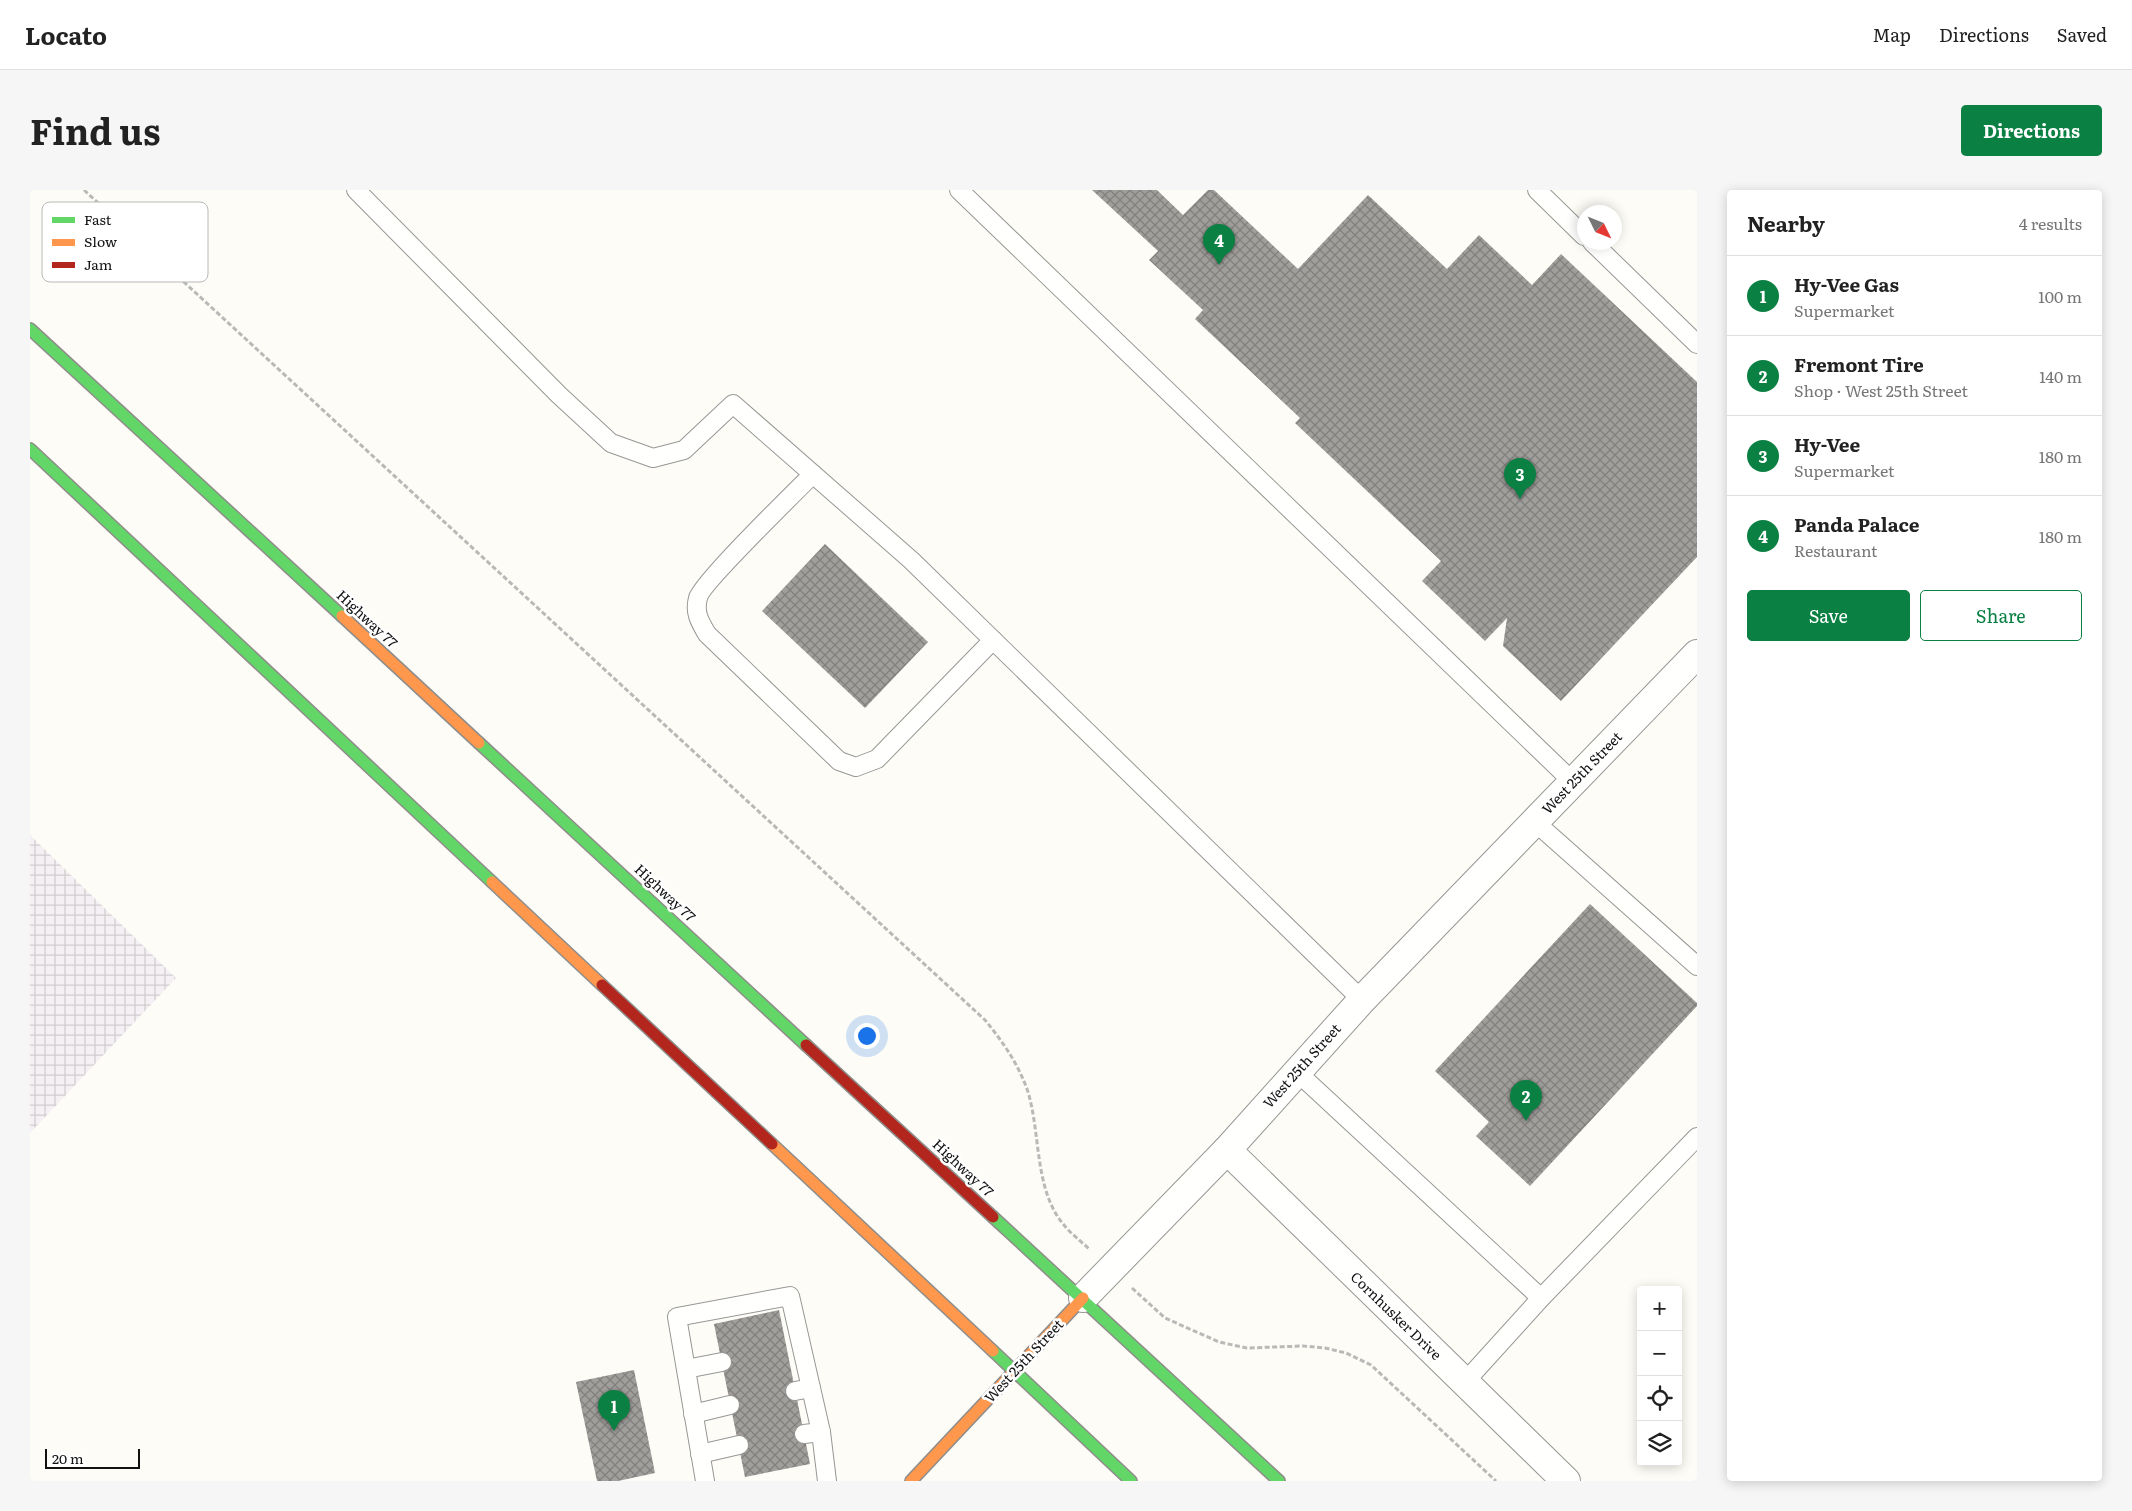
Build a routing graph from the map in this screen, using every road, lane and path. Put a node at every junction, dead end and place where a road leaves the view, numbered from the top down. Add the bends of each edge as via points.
1 (84, 190) edge
2 (356, 190) edge
3 (959, 190) edge
4 (1537, 190) edge
5 (97, 202) edge
6 (1577, 229) edge
7 (1600, 250) edge
8 (184, 282) edge
9 (30, 329) edge
10 (1697, 344) edge
11 (30, 449) edge
12 (813, 474) junction
13 (993, 640) junction
14 (1697, 654) edge
15 (1573, 782) junction
16 (1535, 822) junction
17 (1697, 966) edge
18 (1362, 1000) junction
19 (1297, 1072) junction
20 (1697, 1138) edge
21 (1227, 1150) junction
22 (1110, 1269) junction
23 (1083, 1298) junction
24 (1541, 1298) junction
25 (722, 1362) dead end
26 (686, 1370) junction
27 (1014, 1372) junction
28 (1464, 1383) junction
29 (730, 1405) dead end
30 (693, 1414) junction
31 (739, 1445) dead end
32 (700, 1454) junction
33 (705, 1481) edge
34 (827, 1481) edge
35 (910, 1481) edge
36 (1131, 1481) edge
37 (1280, 1481) edge
38 (1496, 1481) edge
39 (1566, 1481) edge

1 - 5 path
2 - 12 lane via 611,444 653,458 684,450 733,404
3 - 15 lane
4 - 6 lane
7 - 10 lane
8 - 22 path via 985,1020 1006,1046 1028,1092 1045,1187 1053,1207 1063,1225
9 - 23 main road, Highway 77
11 - 27 main road
12 - 13 lane via 911,560
12 - 13 lane via 698,596 696,616 707,634 838,761 856,767 877,759
13 - 18 lane
14 - 15 street, West 25th Street
15 - 16 street, West 25th Street
16 - 17 lane
16 - 18 street, West 25th Street
18 - 19 street, West 25th Street
19 - 21 street, West 25th Street
19 - 24 lane
20 - 24 lane
21 - 22 street, West 25th Street
21 - 28 street, Cornhusker Drive
22 - 23 street, West 25th Street
22 - 38 path via 1165,1318 1219,1342 1247,1348 1325,1348 1372,1365
23 - 27 main road, West 25th Street
23 - 37 main road, Highway 77
24 - 28 lane
25 - 26 lane
26 - 30 lane
26 - 34 lane via 677,1317 790,1296 794,1348
27 - 35 main road, West 25th Street
27 - 36 main road
28 - 39 street, Cornhusker Drive
29 - 30 lane
30 - 32 lane
31 - 32 lane
32 - 33 lane

